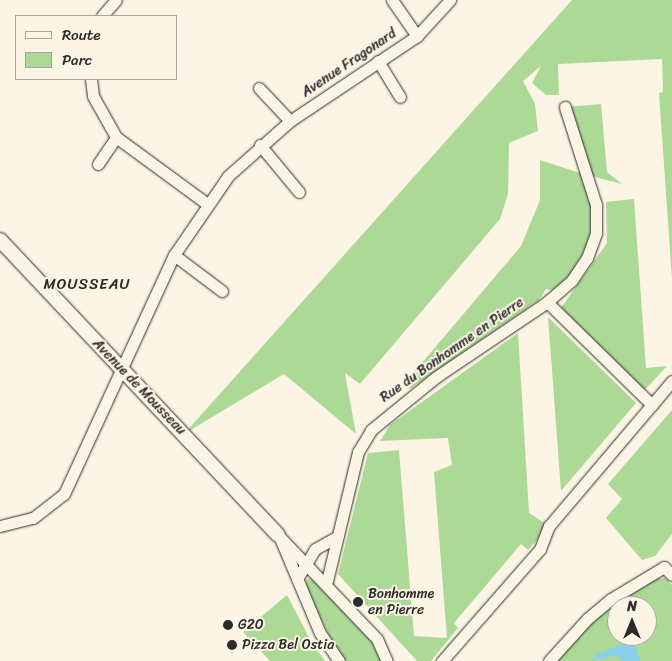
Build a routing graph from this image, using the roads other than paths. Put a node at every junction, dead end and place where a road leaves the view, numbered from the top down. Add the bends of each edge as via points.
1 (116, 0) edge
2 (392, 0) edge
3 (450, 0) edge
4 (103, 15) edge
5 (417, 36) junction
6 (378, 61) junction
7 (91, 80) edge
8 (259, 88) dead end
9 (400, 97) dead end
10 (565, 107) dead end
11 (290, 121) junction
12 (116, 137) junction
13 (260, 145) junction
14 (98, 164) dead end
15 (299, 192) dead end
16 (206, 203) junction
17 (0, 240) edge
18 (174, 255) junction
19 (222, 291) dead end
20 (547, 302) junction
21 (123, 370) junction
22 (672, 381) edge
23 (652, 405) junction
24 (0, 526) edge
25 (278, 534) junction
26 (338, 536) junction
27 (306, 559) junction
28 (672, 575) edge
29 (297, 579) junction
30 (327, 581) junction
31 (339, 661) edge
32 (387, 661) edge
33 (442, 661) edge
34 (550, 661) edge

1 - 4 street
2 - 5 street
3 - 5 street, Avenue Fragonard
5 - 6 street, Avenue Fragonard
6 - 9 street
6 - 11 street, Avenue Fragonard
7 - 12 street via 93,96
8 - 11 street
10 - 20 street, Rue du Bonhomme en Pierre via 596,205 596,234 572,280
11 - 13 street, Avenue Fragonard
12 - 14 street
12 - 16 street
13 - 15 street
13 - 16 street, Avenue Fragonard
16 - 18 street, Avenue Fragonard
17 - 21 street, Avenue de Mousseau
18 - 19 street
18 - 21 street, Avenue Fragonard
20 - 23 street
20 - 26 street, Rue du Bonhomme en Pierre via 436,377 371,430 358,452
21 - 24 street, Avenue Fragonard via 64,494 33,518
21 - 25 street, Avenue de Mousseau
22 - 23 street
23 - 33 street via 549,526 540,549
25 - 27 street, Avenue de Mousseau
25 - 29 street, Avenue de Mousseau
26 - 27 street
26 - 30 street, Rue du Bonhomme en Pierre
27 - 29 street
27 - 30 street, Avenue de Mousseau
28 - 34 street via 664,568 611,599 587,618
29 - 31 street, Avenue de Mousseau via 320,633
30 - 32 street, Avenue de Mousseau via 377,639

